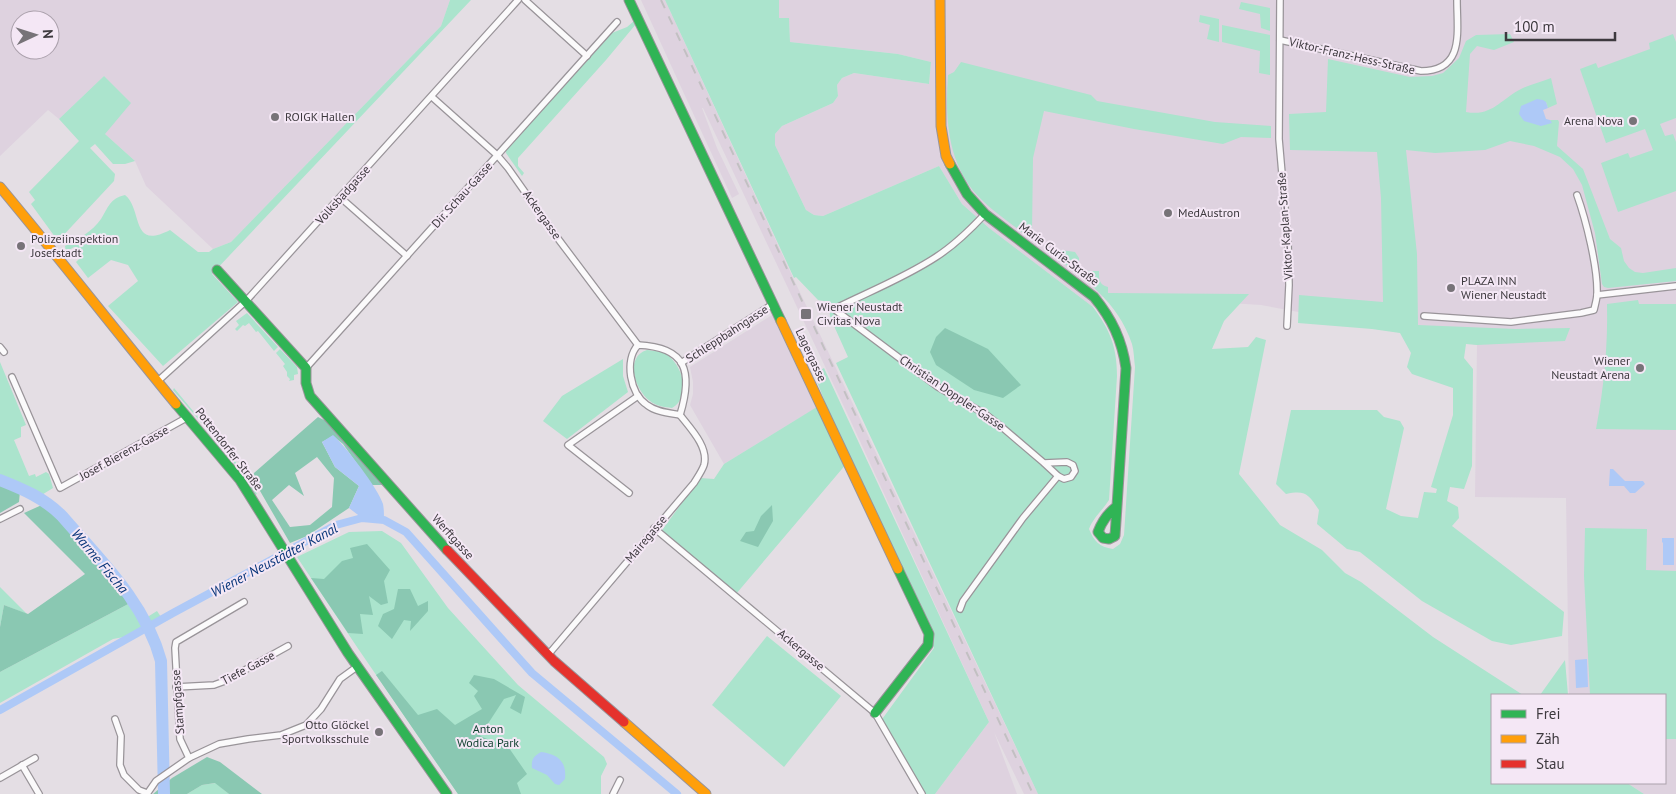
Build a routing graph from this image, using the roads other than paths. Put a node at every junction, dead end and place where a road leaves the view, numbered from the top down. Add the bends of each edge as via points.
1 (518, 0) edge
2 (525, 0) edge
3 (629, 0) edge
4 (940, 0) edge
5 (1280, 0) edge
6 (1457, 0) edge
7 (617, 22) dead end
8 (1280, 40) junction
9 (587, 56) junction
10 (432, 97) junction
11 (497, 155) junction
12 (0, 187) edge
13 (1577, 195) dead end
14 (341, 198) junction
15 (986, 214) junction
16 (407, 256) junction
17 (216, 270) dead end
18 (1676, 286) edge
19 (1597, 295) junction
20 (246, 301) junction
21 (773, 304) junction
22 (1424, 316) dead end
23 (1287, 326) dead end
24 (638, 345) junction
25 (681, 363) junction
26 (306, 368) junction
27 (12, 377) dead end
28 (158, 381) junction
29 (638, 396) junction
30 (680, 415) junction
31 (188, 416) junction
32 (1044, 462) junction
33 (1058, 476) junction
34 (629, 493) dead end
35 (1117, 506) dead end
36 (20, 509) dead end
37 (0, 519) edge
38 (654, 528) junction
39 (244, 602) dead end
40 (960, 609) dead end
41 (288, 646) dead end
42 (548, 655) junction
43 (358, 666) junction
44 (176, 687) junction
45 (875, 712) junction
46 (115, 719) dead end
47 (34, 758) dead end
48 (190, 758) junction
49 (22, 765) junction
50 (0, 778) edge
51 (620, 780) dead end
52 (147, 793) edge
53 (443, 793) edge
54 (39, 794) edge
55 (613, 794) edge
56 (706, 794) edge
57 (922, 794) edge

1 - 10 street, Volksbadgasse
2 - 9 street
3 - 21 street, Lagergasse
4 - 15 street, Marie Curie-Straße via 941,126 946,156 967,194
5 - 8 street, Viktor-Kaplan-Straße
6 - 8 street, Viktor-Franz-Hess-Straße via 1457,44 1452,58 1432,71
7 - 9 street, Dir. Schau-Gasse
8 - 23 street, Viktor-Kaplan-Straße via 1280,168 1288,252
9 - 11 street, Dir. Schau-Gasse
10 - 11 street, Ackergasse
10 - 14 street, Volksbadgasse
11 - 16 street, Dir. Schau-Gasse
11 - 24 street, Ackergasse
12 - 28 street, Pottendorfer Straße
13 - 19 street via 1594,264
14 - 16 street
14 - 20 street, Volksbadgasse
15 - 32 street, Christian Doppler-Gasse via 938,256 834,309 938,387 985,414
15 - 35 street, Marie Curie-Straße via 1094,297 1117,329 1124,348 1126,368
16 - 26 street, Dir. Schau-Gasse
17 - 20 street
18 - 19 street
19 - 22 street via 1594,310 1546,318 1510,322
20 - 26 street
20 - 28 street, Volksbadgasse
21 - 25 street, Schleppbahngasse
21 - 45 street, Lagergasse via 929,634 928,645
24 - 25 street via 670,351
24 - 29 street via 634,349 630,372
25 - 30 street via 688,383
26 - 42 street, Werftgasse via 307,389 315,402 459,563
27 - 31 street, Josef Bierenz-Gasse via 60,488
28 - 31 street, Pottendorfer Straße
29 - 30 street via 652,408
29 - 34 street via 568,445
30 - 38 street, Mairegasse via 704,452 704,465 694,483
31 - 43 street, Pottendorfer Straße via 240,480
32 - 33 street, Christian Doppler-Gasse
32 - 33 street via 1073,465 1075,471 1071,477 1064,479
33 - 40 street via 1023,518
36 - 37 street
38 - 42 street, Mairegasse
38 - 45 street, Ackergasse
39 - 44 street, Stampfgasse via 176,642
41 - 44 street, Tiefe Gasse via 225,682
42 - 56 street, Werftgasse
43 - 48 street via 340,679 306,725 282,735 219,744
43 - 53 street, Pottendorfer Straße
44 - 48 street, Stampfgasse via 180,739
45 - 57 street, Ackergasse
46 - 52 street via 121,736 120,766 124,776
47 - 49 street
48 - 52 street via 156,781
49 - 50 street
49 - 54 street
51 - 55 street

